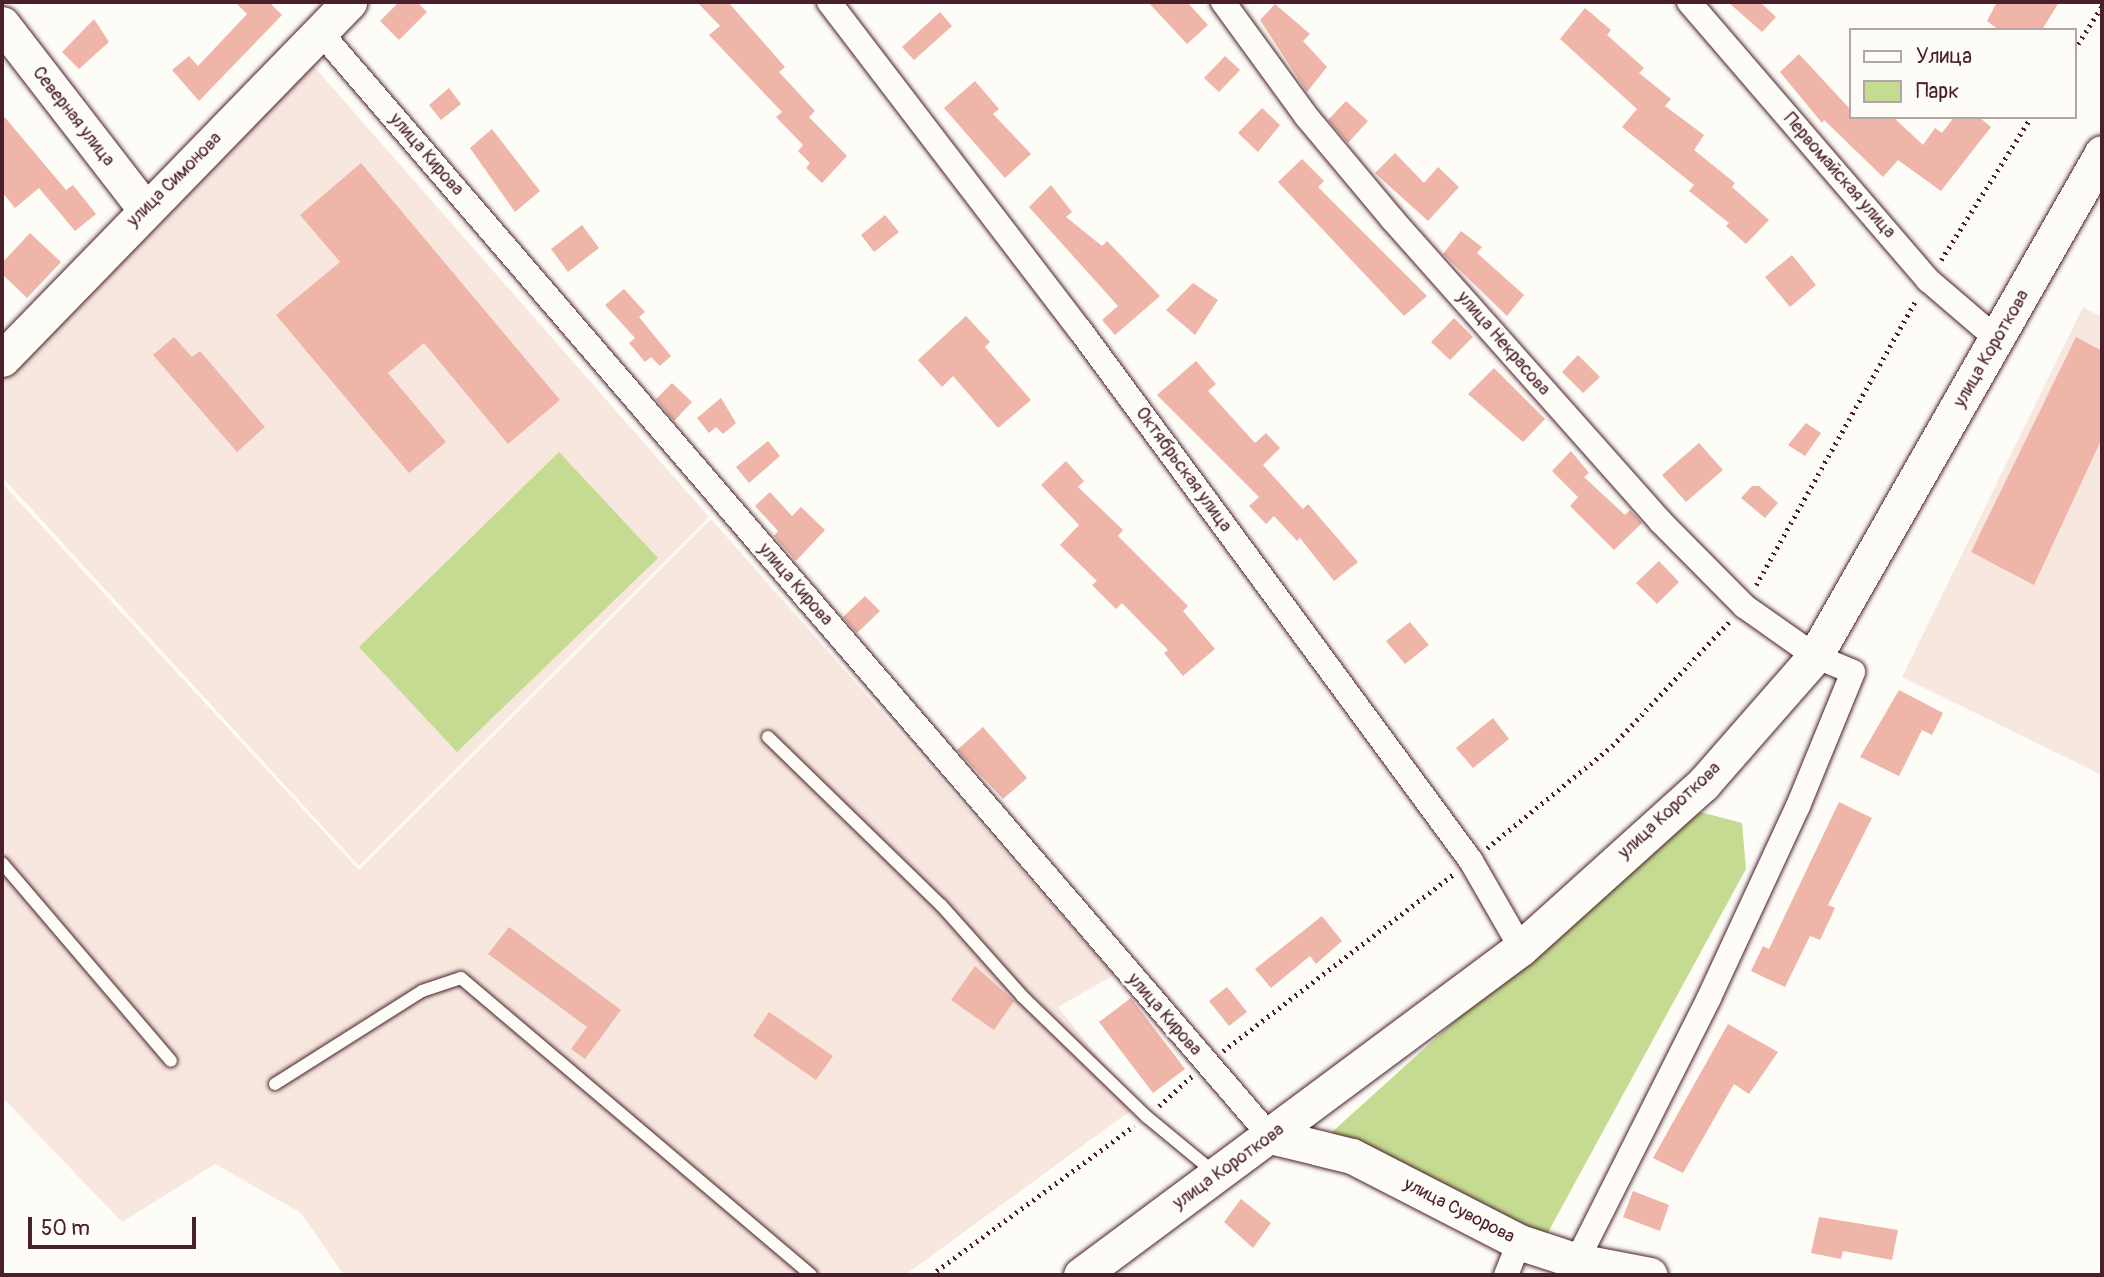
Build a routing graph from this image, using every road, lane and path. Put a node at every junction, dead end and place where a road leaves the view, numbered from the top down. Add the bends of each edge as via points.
1 (349, 2) edge
2 (829, 2) edge
3 (1223, 2) edge
4 (1689, 2) edge
5 (2102, 6) edge
6 (2, 24) edge
7 (321, 33) junction
8 (2076, 47) edge
9 (2030, 119) edge
10 (2102, 153) edge
11 (145, 209) junction
12 (1928, 280) junction
13 (1998, 340) junction
14 (2, 359) edge
15 (1744, 606) junction
16 (1815, 656) junction
17 (768, 737) dead end
18 (1471, 861) junction
19 (2, 863) edge
20 (1521, 948) junction
21 (172, 1060) dead end
22 (1206, 1064) junction
23 (275, 1084) dead end
24 (1147, 1116) junction
25 (1270, 1136) junction
26 (1217, 1175) junction
27 (1519, 1242) junction
28 (1577, 1261) junction
29 (811, 1275) edge
30 (931, 1275) edge
31 (1081, 1275) edge
32 (1506, 1275) edge
33 (1650, 1275) edge

1 - 7 street, улица Симонова
2 - 18 street, Октябрьская улица via 1080,330
3 - 15 street, улица Некрасова via 1306,116 1392,219 1660,521
4 - 12 street, Первомайская улица
5 - 8 path
6 - 11 street, Северная улица
7 - 11 street, улица Симонова
7 - 22 street, улица Кирова
9 - 12 path
10 - 13 street, улица Короткова
11 - 14 street, улица Симонова
12 - 13 street, Первомайская улица
12 - 15 path
13 - 16 street, улица Короткова
15 - 16 street, улица Некрасова
15 - 18 path via 1612,746
16 - 20 street, улица Короткова via 1703,784
16 - 28 street, улица Некрасова via 1853,672 1798,806 1709,998
17 - 24 lane via 941,905 1021,996
18 - 20 street, Октябрьская улица
18 - 22 path
19 - 21 lane
20 - 25 street, улица Короткова
22 - 24 path
22 - 25 street, улица Кирова
23 - 29 lane via 422,991 461,978
24 - 26 lane
24 - 30 path
25 - 26 street, улица Короткова
25 - 27 street, улица Суворова via 1352,1156
26 - 31 street, улица Короткова
27 - 28 street, улица Суворова
27 - 32 street
28 - 33 street, улица Суворова

